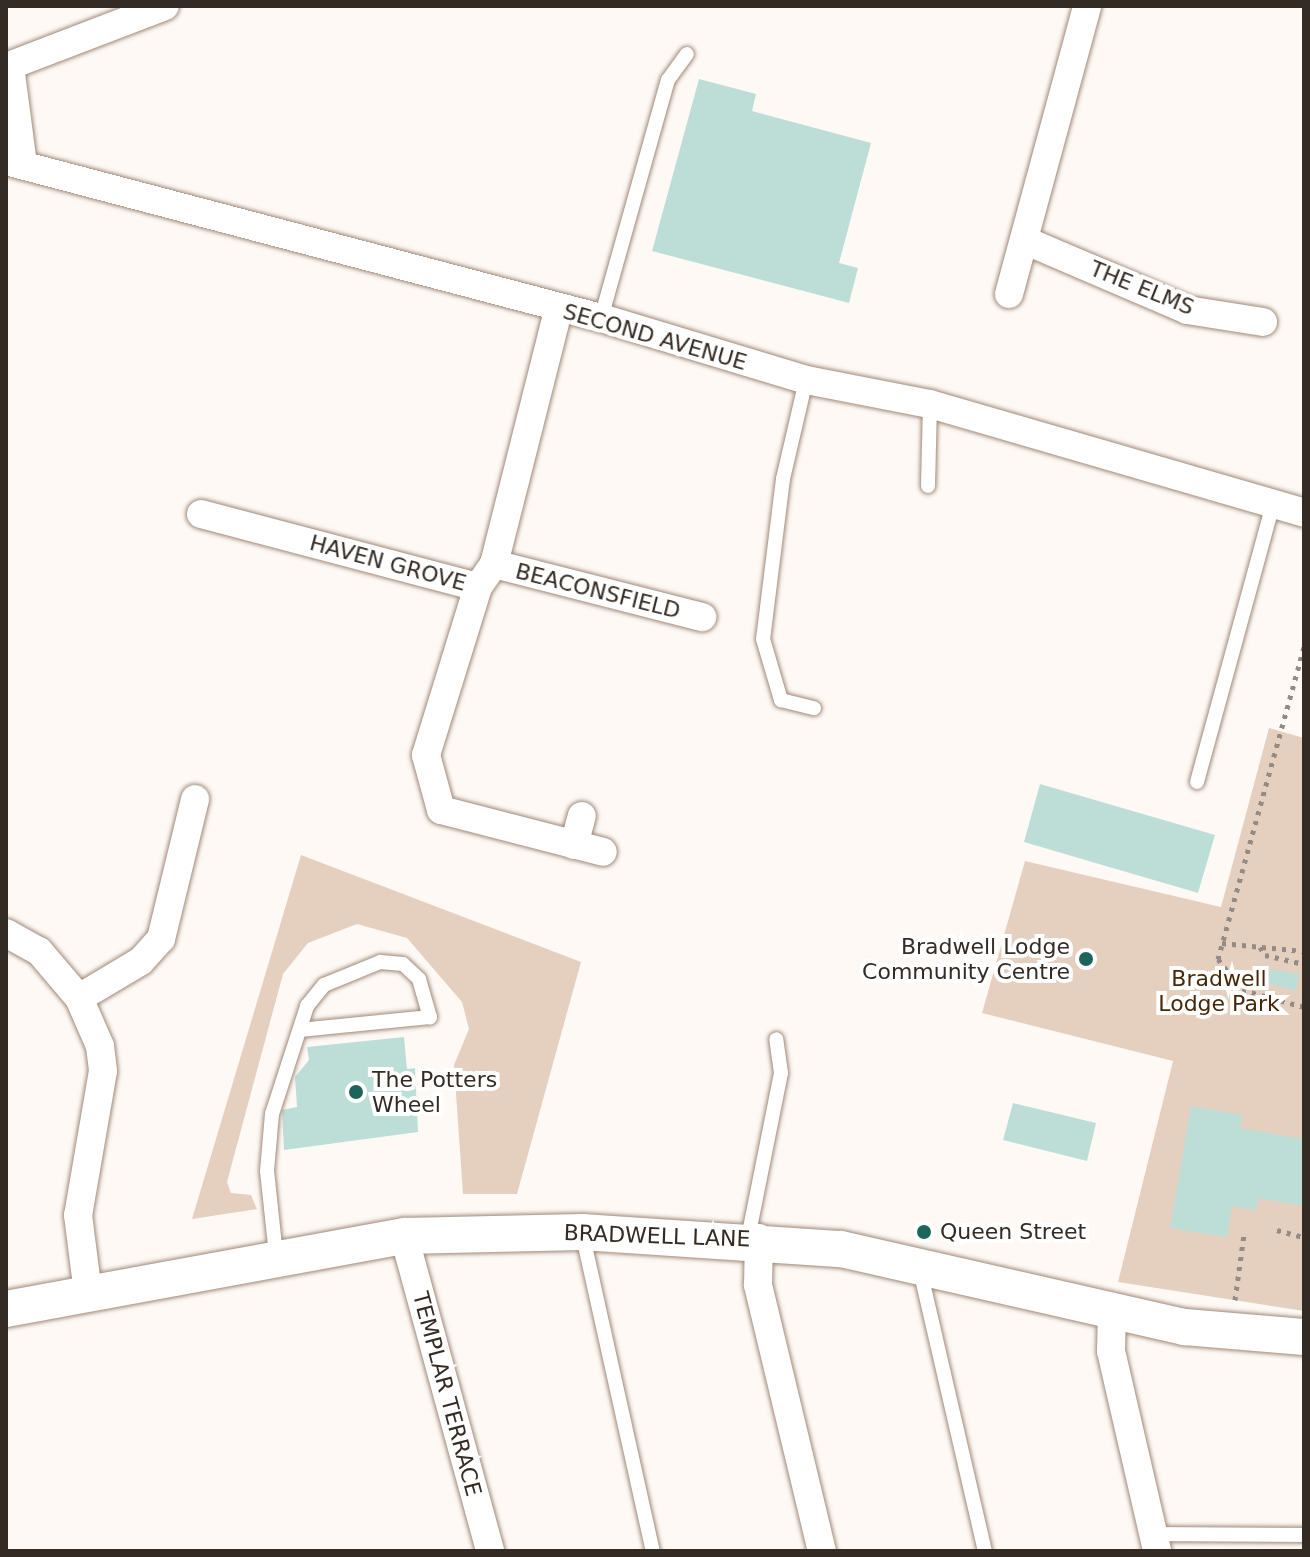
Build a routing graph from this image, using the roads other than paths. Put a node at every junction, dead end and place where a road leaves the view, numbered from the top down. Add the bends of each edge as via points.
1 (165, 6) edge
2 (1087, 6) edge
3 (687, 54) dead end
4 (8, 66) edge
5 (15, 163) edge
6 (1024, 240) junction
7 (1009, 294) dead end
8 (559, 308) junction
9 (601, 318) junction
10 (1263, 322) dead end
11 (806, 380) junction
12 (930, 404) junction
13 (928, 486) dead end
14 (1273, 504) junction
15 (1304, 513) edge
16 (201, 514) dead end
17 (486, 575) junction
18 (702, 617) dead end
19 (814, 708) dead end
20 (1197, 782) dead end
21 (195, 799) dead end
22 (582, 816) dead end
23 (574, 845) junction
24 (603, 852) dead end
25 (6, 933) edge
26 (79, 998) junction
27 (300, 1030) junction
28 (776, 1039) dead end
29 (582, 1232) junction
30 (404, 1236) junction
31 (754, 1238) junction
32 (276, 1255) junction
33 (918, 1262) junction
34 (88, 1293) junction
35 (1112, 1308) junction
36 (6, 1309) edge
37 (1304, 1337) edge
38 (1304, 1535) edge
39 (1155, 1542) edge
40 (490, 1551) edge
41 (653, 1551) edge
42 (822, 1551) edge
43 (985, 1551) edge

1 - 4 street
2 - 6 street
3 - 9 lane via 668,80
4 - 5 street
5 - 8 street, SECOND AVENUE
6 - 7 street
6 - 10 street, THE ELMS via 1187,310
8 - 9 street, SECOND AVENUE
8 - 17 street, HAVEN GROVE
9 - 11 street, SECOND AVENUE
11 - 12 street, SECOND AVENUE
11 - 19 lane via 778,505 763,639 781,700
12 - 13 lane
12 - 14 street, SECOND AVENUE
14 - 15 street, SECOND AVENUE
14 - 20 lane
16 - 17 street, HAVEN GROVE
17 - 18 street, BEACONSFIELD
17 - 23 street via 426,755 441,810
21 - 26 street via 161,939 141,961
22 - 23 street
23 - 24 street
25 - 26 street via 39,951
26 - 34 street via 103,1071 78,1215
27 - 27 lane via 430,1017 427,998 403,964 380,962 324,985
27 - 32 lane via 272,1114 267,1171
28 - 31 lane via 777,1096
29 - 30 street, BRADWELL LANE
29 - 31 street, BRADWELL LANE
29 - 41 lane
30 - 32 street, BRADWELL LANE
30 - 40 street, TEMPLAR TERRACE
31 - 33 street, BRADWELL LANE
31 - 42 street via 758,1285
32 - 34 street, BRADWELL LANE
33 - 35 street, BRADWELL LANE
33 - 43 lane
34 - 36 street, BRADWELL LANE
35 - 37 street, BRADWELL LANE via 1230,1334
35 - 39 street via 1111,1351
38 - 39 lane

